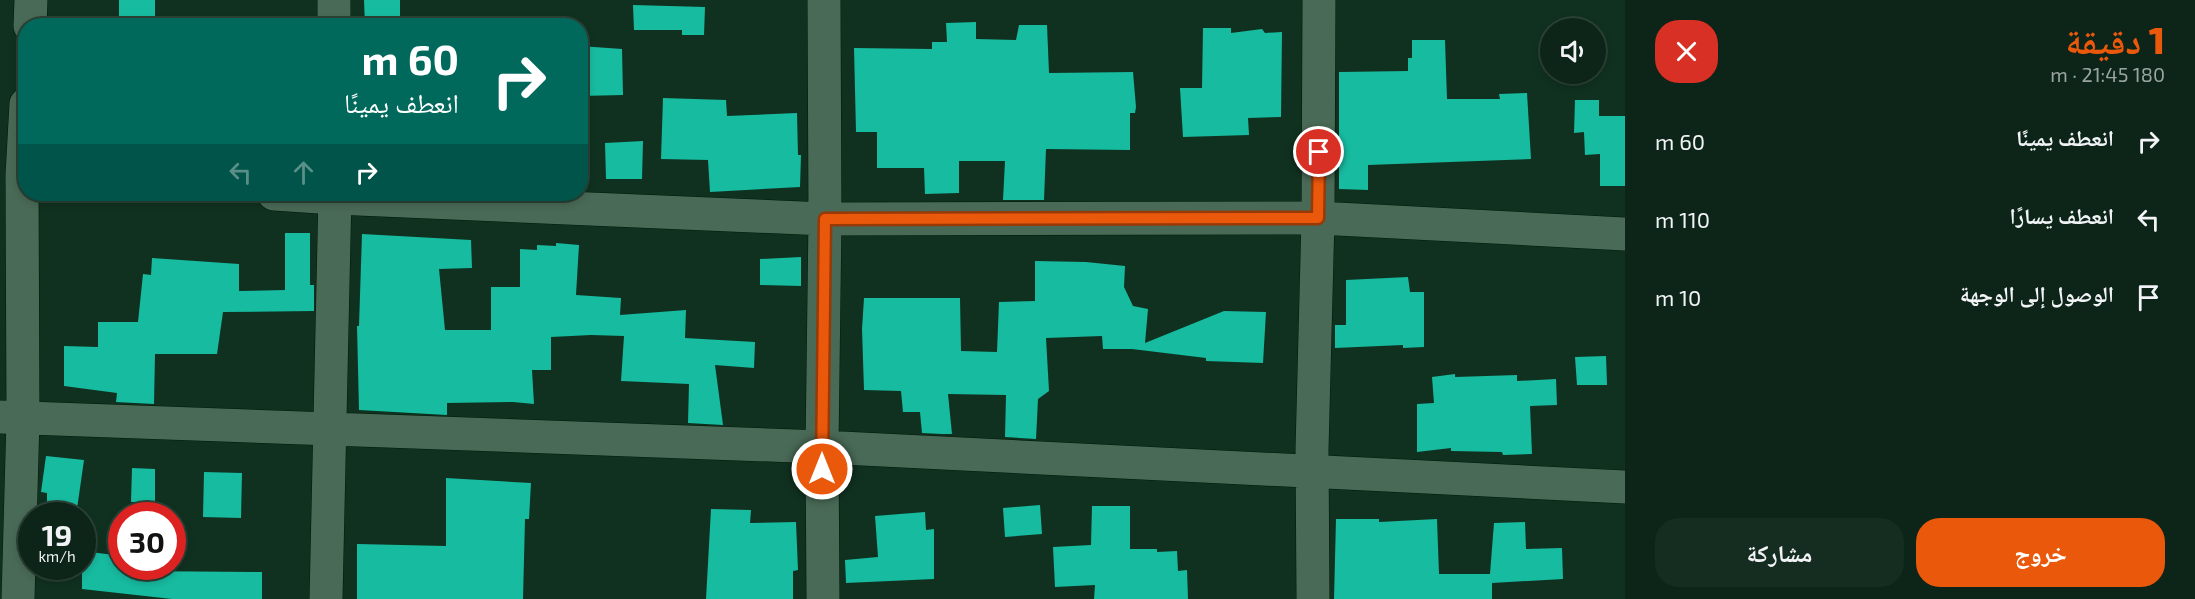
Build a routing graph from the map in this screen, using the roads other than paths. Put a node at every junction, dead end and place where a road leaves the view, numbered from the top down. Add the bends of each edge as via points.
1 (31, 0) edge
2 (334, 0) edge
3 (824, 0) edge
4 (1319, 0) edge
5 (30, 18) edge
6 (334, 18) edge
7 (16, 175) edge
8 (335, 201) edge
9 (442, 201) edge
10 (1318, 218) junction
11 (825, 219) junction
12 (1625, 234) edge
13 (12, 418) edge
14 (331, 430) junction
15 (822, 447) junction
16 (1312, 472) junction
17 (1625, 487) edge
18 (18, 599) edge
19 (326, 599) edge
20 (824, 599) edge
21 (1313, 599) edge

1 - 5 street
2 - 6 street
3 - 11 street
4 - 10 street
7 - 13 street
8 - 14 street
9 - 11 street
10 - 11 street
10 - 12 street
10 - 16 street
11 - 15 street
13 - 14 street
13 - 18 street
14 - 15 street
14 - 19 street
15 - 16 street
15 - 20 street
16 - 17 street
16 - 21 street

